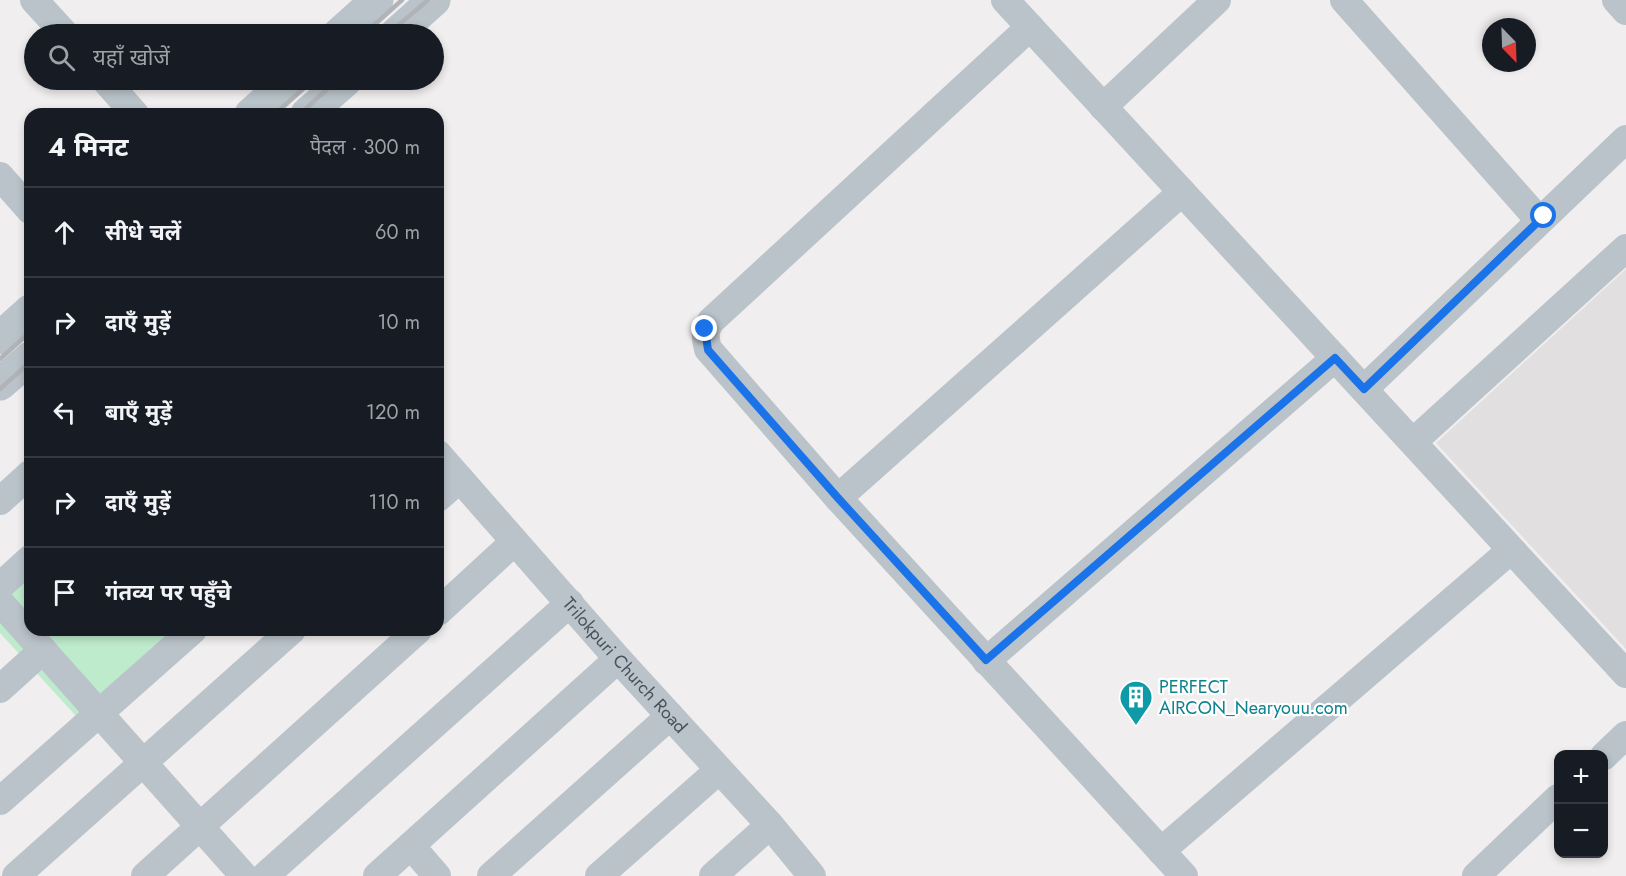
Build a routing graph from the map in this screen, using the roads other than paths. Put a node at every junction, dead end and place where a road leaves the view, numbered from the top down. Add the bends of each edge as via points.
1 (34, 0) edge
2 (377, 0) edge
3 (434, 0) edge
4 (1005, 0) edge
5 (1216, 0) edge
6 (1344, 0) edge
7 (1616, 0) edge
8 (1626, 11) edge
9 (56, 24) edge
10 (350, 24) edge
11 (407, 24) edge
12 (1030, 27) junction
13 (114, 90) edge
14 (278, 90) edge
15 (335, 90) edge
16 (1103, 107) junction
17 (130, 108) edge
18 (258, 108) edge
19 (314, 108) edge
20 (1626, 139) edge
21 (0, 176) edge
22 (1182, 192) junction
23 (24, 203) edge
24 (1539, 220) junction
25 (1626, 248) edge
26 (24, 316) edge
27 (0, 338) edge
28 (1335, 358) junction
29 (24, 363) edge
30 (0, 384) edge
31 (1364, 389) junction
32 (1413, 442) junction
33 (444, 461) edge
34 (24, 479) edge
35 (460, 479) junction
36 (444, 493) edge
37 (838, 498) junction
38 (0, 501) edge
39 (514, 542) junction
40 (1511, 549) junction
41 (24, 564) edge
42 (0, 586) edge
43 (0, 602) edge
44 (570, 603) junction
45 (444, 606) edge
46 (24, 629) edge
47 (30, 636) edge
48 (187, 636) edge
49 (285, 636) edge
50 (411, 636) edge
51 (43, 650) junction
52 (618, 659) junction
53 (986, 660) junction
54 (1626, 674) edge
55 (0, 689) edge
56 (100, 714) junction
57 (670, 716) junction
58 (1626, 735) edge
59 (1608, 752) edge
60 (144, 764) junction
61 (719, 770) junction
62 (0, 801) edge
63 (1554, 802) edge
64 (770, 825) junction
65 (200, 826) junction
66 (411, 846) junction
67 (1161, 851) junction
68 (16, 876) edge
69 (145, 876) edge
70 (244, 876) edge
71 (265, 876) edge
72 (377, 876) edge
73 (437, 876) edge
74 (491, 876) edge
75 (599, 876) edge
76 (713, 876) edge
77 (812, 876) edge
78 (1184, 876) edge
79 (1476, 876) edge

1 - 9 street
2 - 10 street
3 - 11 street
4 - 12 street
5 - 16 street
6 - 24 street
7 - 8 street
12 - 16 street
12 - 37 street via 705,329 708,350
13 - 17 street
14 - 18 street
15 - 19 street
16 - 22 street
20 - 24 street
21 - 23 street
22 - 28 street
22 - 37 street
24 - 31 street
25 - 32 street
26 - 27 street
28 - 31 street
28 - 53 street
29 - 30 street
31 - 32 street
32 - 40 street
33 - 35 street, Trilokpuri Church Road
34 - 38 street
35 - 36 street
35 - 39 street, Trilokpuri Church Road
37 - 53 street
39 - 44 street, Trilokpuri Church Road
39 - 45 street
40 - 54 street
40 - 67 street
41 - 42 street
43 - 46 street
44 - 52 street, Trilokpuri Church Road
44 - 71 street
47 - 51 street
48 - 56 street
49 - 60 street
50 - 65 street
51 - 55 street
51 - 56 street
52 - 57 street, Trilokpuri Church Road
52 - 66 street
53 - 67 street
56 - 60 street
56 - 62 street
57 - 61 street, Trilokpuri Church Road
57 - 74 street
58 - 59 street
60 - 65 street
60 - 68 street
61 - 64 street, Trilokpuri Church Road
61 - 75 street
63 - 79 street
64 - 76 street
64 - 77 street, Trilokpuri Church Road
65 - 69 street
65 - 70 street
66 - 72 street
66 - 73 street
67 - 78 street

